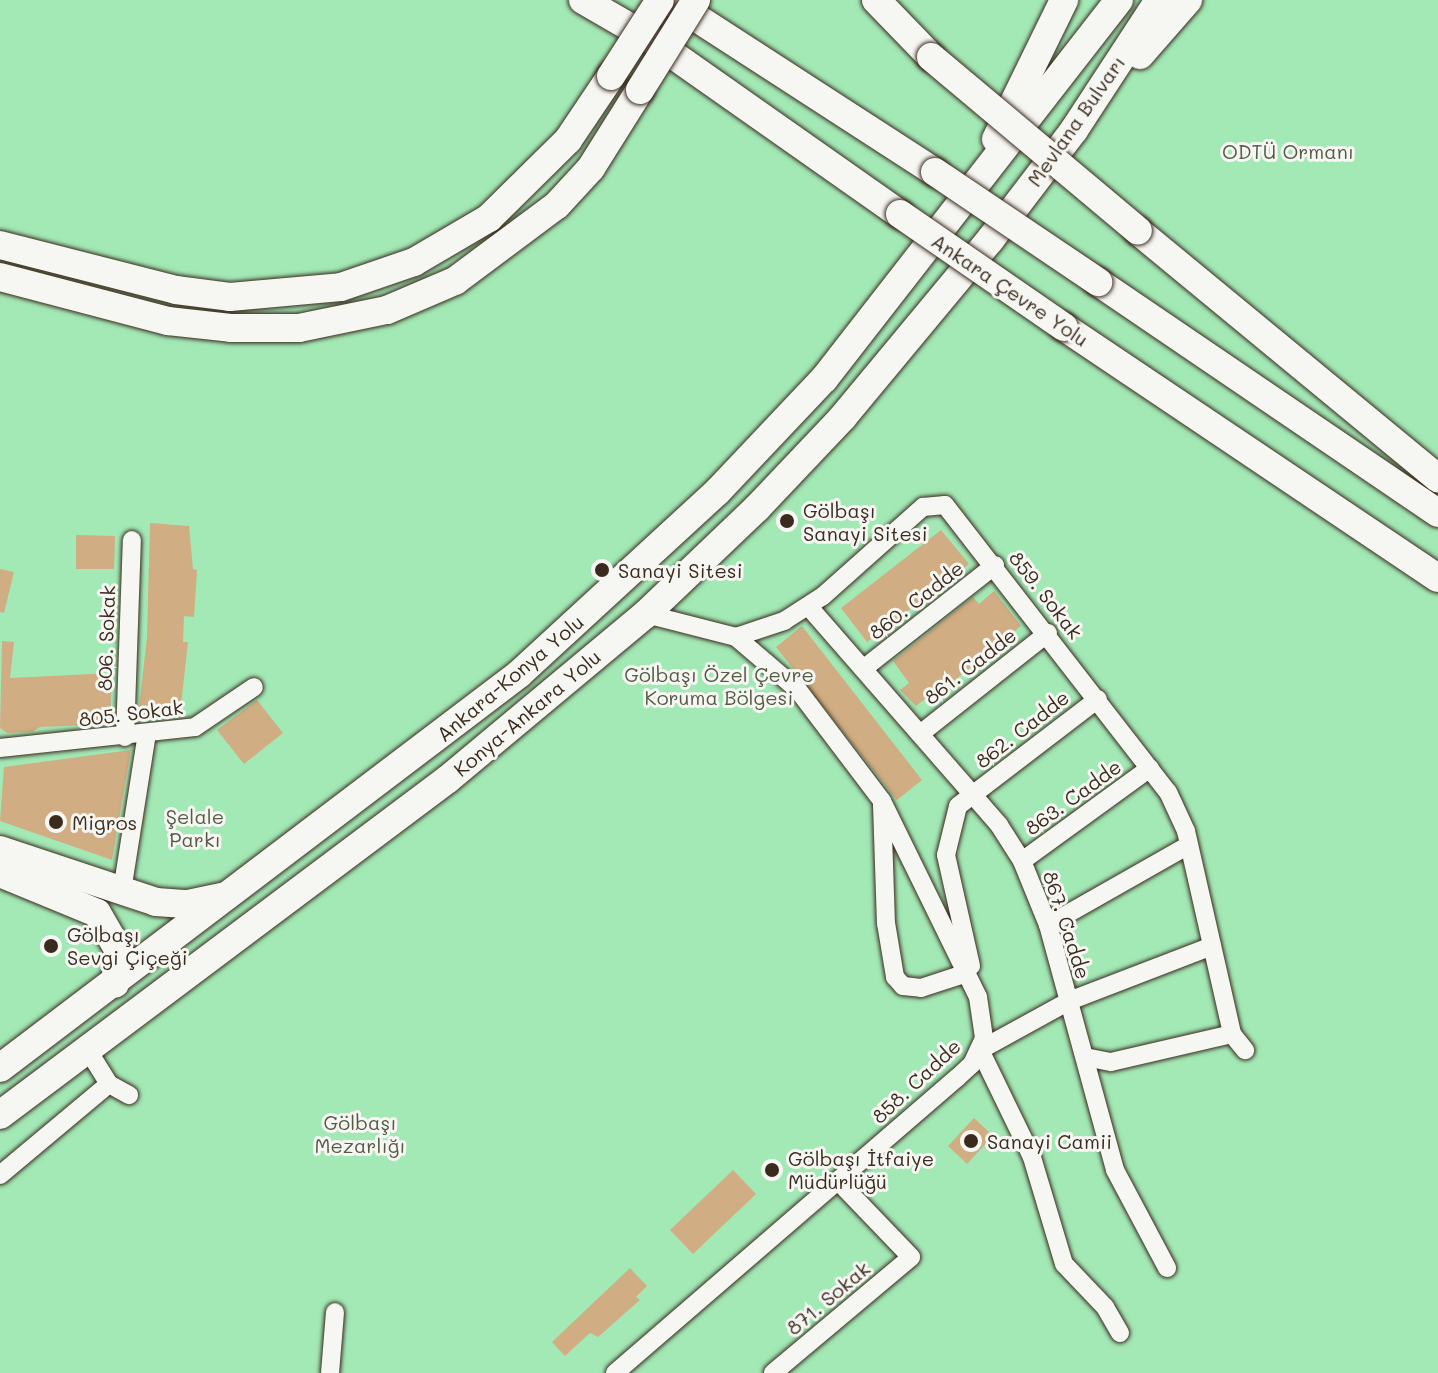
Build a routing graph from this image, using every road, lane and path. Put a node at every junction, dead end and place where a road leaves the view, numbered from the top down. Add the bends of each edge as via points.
1 (583, 0) edge
2 (660, 0) edge
3 (669, 0) edge
4 (696, 0) edge
5 (876, 0) edge
6 (1064, 0) edge
7 (1119, 0) edge
8 (1159, 0) edge
9 (1188, 0) edge
10 (1074, 130) junction
11 (952, 214) junction
12 (990, 240) joint
13 (0, 245) edge
14 (0, 277) edge
15 (1438, 478) edge
16 (1438, 513) edge
17 (132, 540) dead end
18 (995, 565) junction
19 (1438, 578) edge
20 (809, 607) junction
21 (646, 614) junction
22 (1048, 633) junction
23 (736, 637) junction
24 (863, 669) junction
25 (254, 687) dead end
26 (1098, 699) junction
27 (147, 734) junction
28 (920, 734) junction
29 (125, 737) junction
30 (0, 748) edge
31 (1150, 768) junction
32 (973, 795) junction
33 (882, 801) junction
34 (1189, 845) junction
35 (0, 850) edge
36 (1022, 861) junction
37 (0, 873) edge
38 (122, 891) junction
39 (235, 894) junction
40 (1048, 925) junction
41 (1212, 946) junction
42 (971, 981) junction
43 (115, 984) junction
44 (1069, 1001) junction
45 (1232, 1034) junction
46 (88, 1050) junction
47 (980, 1050) junction
48 (1245, 1050) dead end
49 (1085, 1057) junction
50 (0, 1068) edge
51 (109, 1084) junction
52 (129, 1095) dead end
53 (0, 1115) edge
54 (0, 1175) edge
55 (838, 1181) junction
56 (1167, 1268) dead end
57 (335, 1312) dead end
58 (1120, 1333) dead end
59 (330, 1373) edge
60 (615, 1373) edge
61 (773, 1373) edge

1 - 19 highway, Ankara Çevre Yolu, bridge via 652,40 1064,327
2 - 13 highway, bridge via 568,140 489,218 414,262 341,287 291,295 216,295
3 - 16 highway, bridge via 935,172
4 - 14 highway, bridge via 591,168 557,205 455,281 387,310 299,328 231,328 168,321
5 - 15 highway, bridge via 931,57
6 - 11 highway via 998,136
7 - 11 highway, Mevlana Bulvarı
8 - 10 highway, Mevlana Bulvarı
9 - 10 highway
10 - 12 highway, Mevlana Bulvarı
11 - 39 highway, Ankara-Konya Yolu via 824,379 609,595 519,674
12 - 21 highway, Konya-Ankara Yolu via 843,417
17 - 29 street, 806. Sokak
18 - 20 street, 859. Sokak via 945,505 930,503
18 - 22 street, 859. Sokak
18 - 24 street, 860. Cadde
20 - 23 street, 859. Sokak
20 - 24 street, 867. Cadde
21 - 23 street
21 - 46 highway, Konya-Ankara Yolu via 347,859
22 - 26 street, 859. Sokak
22 - 28 street, 861. Cadde
23 - 33 street, 858. Cadde via 798,690
24 - 28 street, 867. Cadde
25 - 27 street, 805. Sokak via 206,724
26 - 31 street, 859. Sokak
26 - 32 street, 862. Cadde
27 - 29 street, 805. Sokak
27 - 38 street
28 - 32 street, 867. Cadde
29 - 30 street, 805. Sokak
31 - 34 street, 859. Sokak via 1174,803
31 - 36 street, 863. Cadde
32 - 36 street, 867. Cadde
32 - 42 street via 958,806 946,855
33 - 42 street, 858. Cadde
33 - 42 street via 886,923 895,977 903,986 921,988
34 - 40 street
34 - 41 street, 859. Sokak
35 - 38 highway
36 - 40 street, 867. Cadde
37 - 43 highway via 97,913 119,951
38 - 39 highway via 172,904
39 - 43 highway, Ankara-Konya Yolu
40 - 44 street, 867. Cadde
41 - 44 street
41 - 45 street, 859. Sokak
42 - 47 street, 858. Cadde via 984,1019
43 - 50 highway, Ankara-Konya Yolu
44 - 47 street
44 - 49 street, 867. Cadde
45 - 48 street
45 - 49 street via 1111,1062
46 - 51 street
46 - 53 highway, Konya-Ankara Yolu
47 - 55 street, 858. Cadde via 957,1078
47 - 58 street via 1032,1157 1064,1264 1105,1307
49 - 56 street, 867. Cadde via 1115,1170
51 - 52 street
51 - 54 street
55 - 60 street, 858. Cadde
55 - 61 street, 871. Sokak via 911,1257
57 - 59 street

